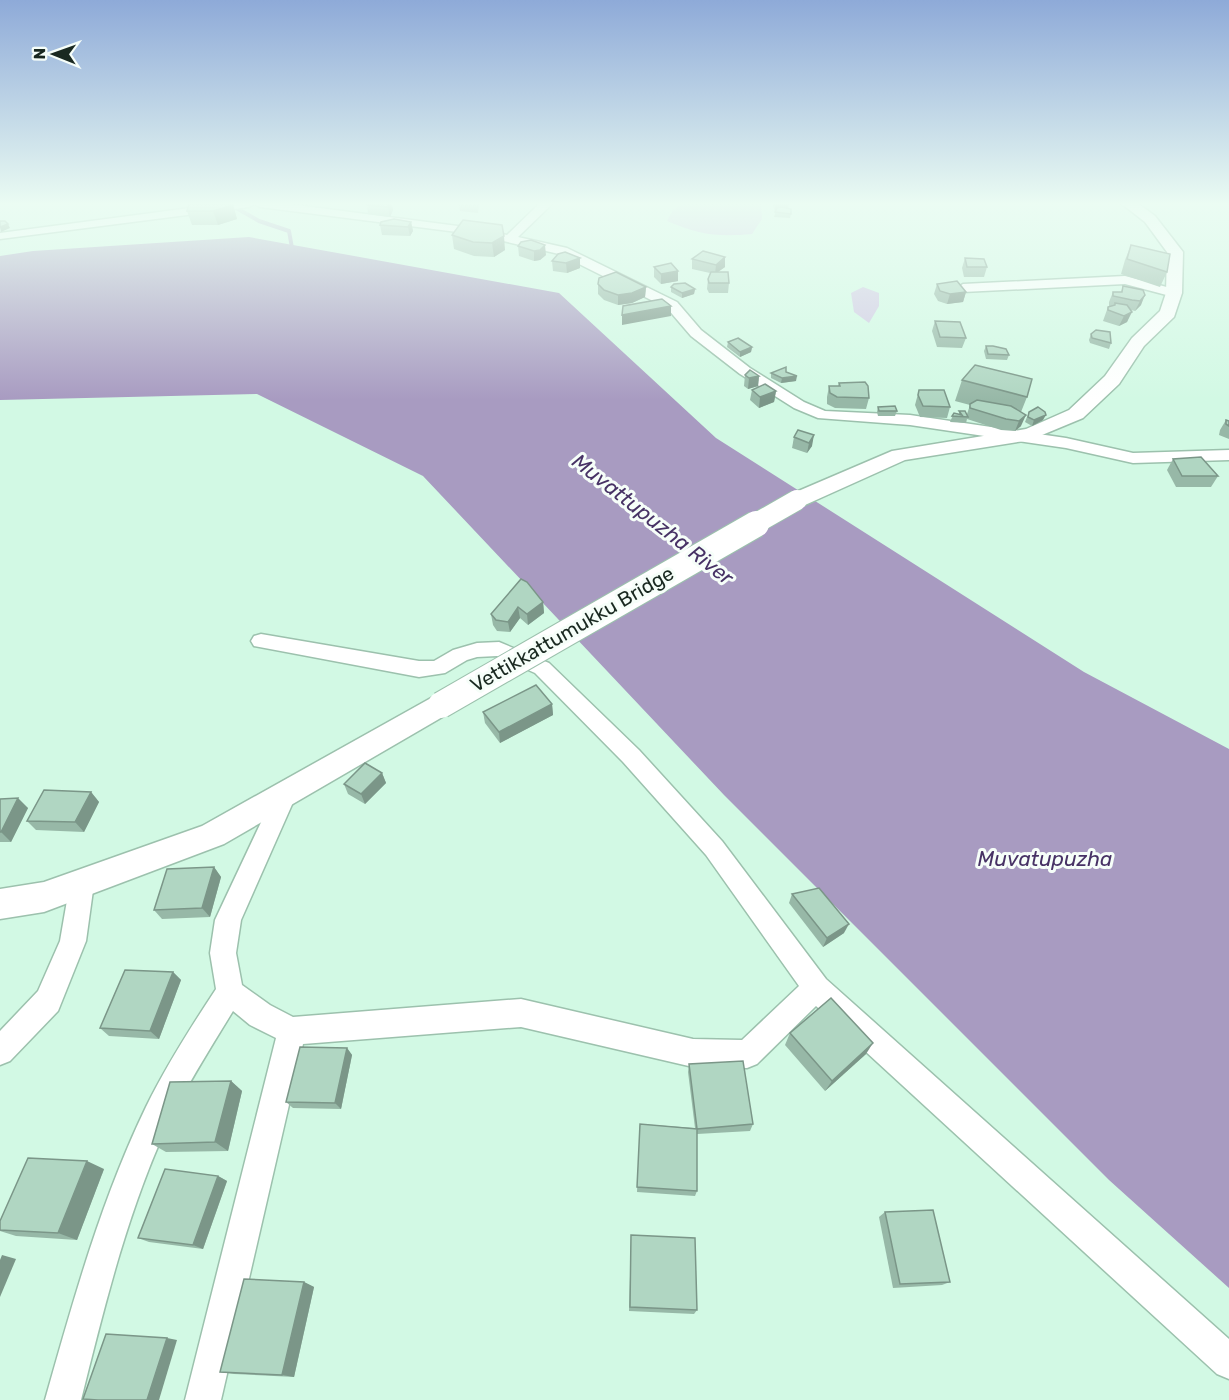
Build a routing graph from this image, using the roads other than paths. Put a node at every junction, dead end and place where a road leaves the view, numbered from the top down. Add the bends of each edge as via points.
1 (600, 269) edge
2 (1175, 269) edge
3 (963, 288) edge
4 (1174, 293) junction
5 (1019, 436) junction
6 (1229, 455) edge
7 (261, 641) dead end
8 (286, 792) junction
9 (82, 883) junction
10 (0, 904) edge
11 (816, 987) junction
12 (230, 992) junction
13 (292, 1031) junction
14 (0, 1051) edge
15 (1229, 1362) edge
16 (63, 1400) edge
17 (202, 1400) edge

1 - 5 street via 672,305 696,333 745,371 824,415 910,420
2 - 4 main road
3 - 4 street via 1125,280
4 - 5 main road, Vettikkattumukku Bridge via 1168,313 1138,342 1112,380 1076,414
5 - 6 street via 1133,458
5 - 8 main road, Vettikkattumukku Bridge, bridge via 898,455 797,500
7 - 11 street via 420,669 438,668 477,650 499,650 542,668 631,756 714,848
8 - 9 main road, Vettikkattumukku Bridge via 213,835
8 - 12 street via 228,920 223,953
9 - 10 main road, Vettikkattumukku Bridge via 44,897
9 - 14 street via 73,941 48,1001
11 - 13 street via 747,1054 693,1053 521,1013
11 - 15 street
12 - 13 street via 260,1015
12 - 16 street via 179,1073 148,1135 99,1268
13 - 17 street

